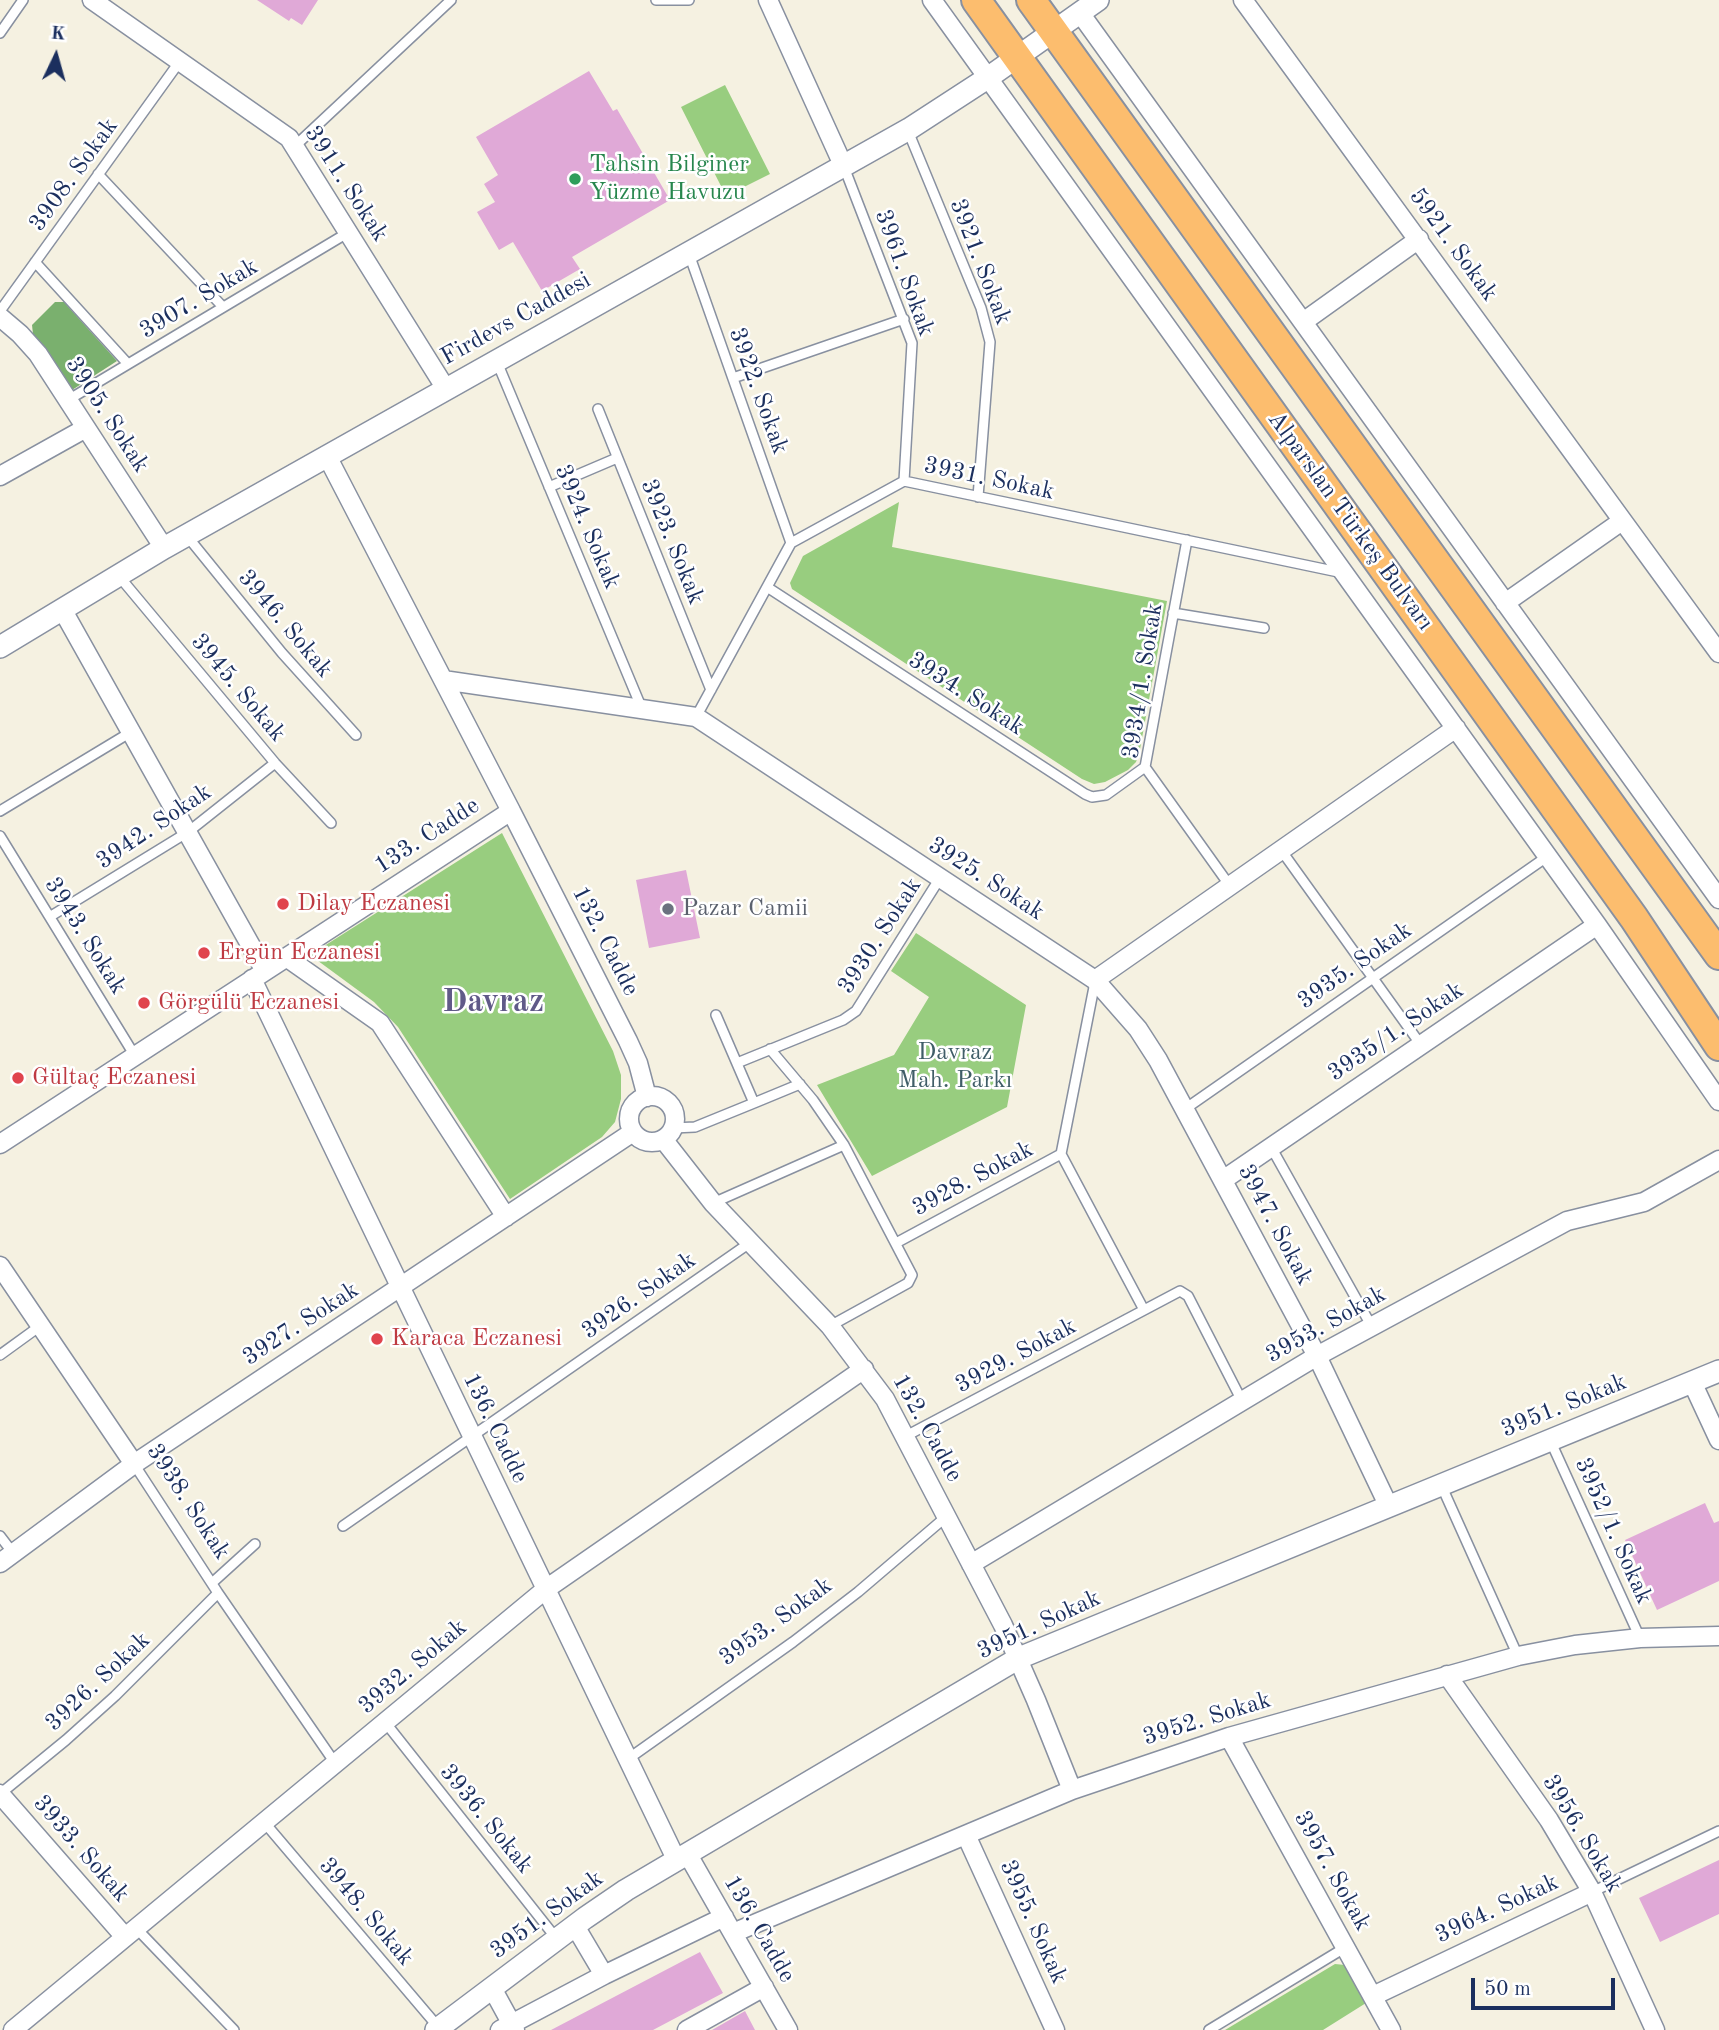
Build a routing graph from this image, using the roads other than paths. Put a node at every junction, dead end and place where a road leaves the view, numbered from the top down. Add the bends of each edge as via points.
1 (23, 0) edge
2 (451, 0) edge
3 (656, 0) edge
4 (690, 0) edge
5 (768, 0) edge
6 (932, 0) edge
7 (975, 0) edge
8 (1031, 0) edge
9 (1098, 0) edge
10 (1243, 0) edge
11 (103, 3) edge
12 (1080, 13) junction
13 (1054, 31) junction
14 (0, 33) edge
15 (1017, 58) junction
16 (180, 61) junction
17 (989, 78) junction
18 (907, 130) junction
19 (295, 146) junction
20 (843, 165) junction
21 (98, 174) junction
22 (349, 232) junction
23 (1419, 239) junction
24 (688, 252) junction
25 (35, 262) junction
26 (223, 307) junction
27 (0, 311) edge
28 (0, 317) edge
29 (904, 319) junction
30 (1303, 322) junction
31 (497, 360) junction
32 (128, 364) junction
33 (733, 378) junction
34 (446, 389) junction
35 (68, 400) junction
36 (598, 409) dead end
37 (86, 428) junction
38 (327, 456) junction
39 (617, 458) junction
40 (0, 476) edge
41 (904, 481) junction
42 (550, 487) junction
43 (978, 497) junction
44 (1622, 521) junction
45 (187, 535) junction
46 (1187, 540) junction
47 (791, 543) junction
48 (164, 548) junction
49 (1345, 574) junction
50 (118, 575) junction
51 (767, 587) junction
52 (1505, 603) junction
53 (62, 609) junction
54 (1173, 613) junction
55 (1264, 628) dead end
56 (0, 646) edge
57 (1719, 653) edge
58 (443, 680) junction
59 (711, 690) junction
60 (642, 709) junction
61 (696, 717) junction
62 (1456, 728) junction
63 (131, 732) junction
64 (356, 735) dead end
65 (275, 763) junction
66 (1145, 767) junction
67 (0, 811) edge
68 (511, 811) junction
69 (331, 823) dead end
70 (188, 832) junction
71 (0, 836) edge
72 (1282, 850) junction
73 (1548, 856) junction
74 (940, 878) junction
75 (1230, 886) junction
76 (1719, 900) edge
77 (51, 916) junction
78 (1597, 925) junction
79 (1717, 948) edge
80 (286, 957) junction
81 (259, 975) junction
82 (1373, 978) junction
83 (1095, 980) junction
84 (716, 1014) dead end
85 (1421, 1045) junction
86 (1719, 1046) edge
87 (770, 1049) junction
88 (135, 1056) junction
89 (737, 1063) junction
90 (800, 1084) junction
91 (647, 1097) junction
92 (1719, 1101) edge
93 (754, 1103) junction
94 (1185, 1109) junction
95 (633, 1132) junction
96 (668, 1134) junction
97 (0, 1144) edge
98 (844, 1145) junction
99 (1271, 1147) junction
100 (1061, 1154) junction
101 (1719, 1160) edge
102 (1223, 1180) junction
103 (713, 1203) junction
104 (506, 1217) junction
105 (751, 1242) junction
106 (896, 1242) junction
107 (0, 1266) edge
108 (400, 1287) junction
109 (1144, 1310) junction
110 (40, 1326) junction
111 (830, 1326) junction
112 (1372, 1327) junction
113 (0, 1355) edge
114 (1317, 1356) junction
115 (864, 1369) junction
116 (1719, 1371) edge
117 (1692, 1382) junction
118 (1242, 1401) junction
119 (472, 1436) junction
120 (906, 1436) junction
121 (1550, 1440) junction
122 (1719, 1440) edge
123 (134, 1464) junction
124 (1441, 1485) junction
125 (1388, 1507) junction
126 (947, 1516) junction
127 (344, 1527) dead end
128 (0, 1536) edge
129 (255, 1544) dead end
130 (6, 1558) edge
131 (971, 1563) junction
132 (212, 1583) junction
133 (546, 1589) junction
134 (218, 1592) junction
135 (1719, 1636) edge
136 (1640, 1638) junction
137 (1518, 1656) junction
138 (1019, 1658) junction
139 (1447, 1675) junction
140 (385, 1722) junction
141 (1229, 1737) junction
142 (628, 1759) junction
143 (335, 1763) junction
144 (1072, 1790) junction
145 (0, 1794) edge
146 (264, 1822) junction
147 (1719, 1831) edge
148 (966, 1835) junction
149 (682, 1856) junction
150 (1592, 1892) junction
151 (729, 1925) junction
152 (130, 1932) junction
153 (566, 1933) junction
154 (1346, 1947) junction
155 (604, 1975) junction
156 (764, 1987) junction
157 (492, 1988) junction
158 (1373, 1996) junction
159 (509, 2028) edge
160 (438, 2029) edge
161 (13, 2030) edge
162 (234, 2030) edge
163 (687, 2030) edge
164 (788, 2030) edge
165 (1055, 2030) edge
166 (1209, 2030) edge
167 (1391, 2030) edge
168 (1655, 2030) edge

1 - 14 lane
2 - 19 lane
3 - 4 lane
5 - 20 street
6 - 17 street
7 - 15 highway, Alparslan Türkeş Bulvarı
8 - 13 highway, Alparslan Türkeş Bulvarı
9 - 12 street, Firdevs Caddesi
10 - 23 street, 5921. Sokak
11 - 16 street, 3911. Sokak
12 - 13 street, Firdevs Caddesi
12 - 30 street
13 - 15 street, Firdevs Caddesi
13 - 79 highway, Alparslan Türkeş Bulvarı
15 - 17 street, Firdevs Caddesi
15 - 86 highway, Alparslan Türkeş Bulvarı via 1634,918
16 - 19 street, 3911. Sokak via 281,131
16 - 21 lane, 3908. Sokak
17 - 18 street, Firdevs Caddesi
17 - 49 street
18 - 20 street, Firdevs Caddesi
18 - 43 lane, 3921. Sokak via 981,308 990,342
19 - 22 street, 3911. Sokak
20 - 24 street, Firdevs Caddesi
20 - 29 lane, 3961. Sokak
21 - 25 lane, 3908. Sokak
21 - 26 lane
22 - 26 lane, 3907. Sokak
22 - 34 street, 3911. Sokak
23 - 30 street
23 - 44 street, 5921. Sokak
24 - 31 street, Firdevs Caddesi
24 - 33 lane, 3922. Sokak
25 - 27 lane, 3908. Sokak
25 - 32 lane
26 - 32 lane, 3907. Sokak
28 - 35 street, 3905. Sokak via 38,354
29 - 33 lane
29 - 41 lane, 3961. Sokak via 913,355
30 - 52 street
31 - 34 street, Firdevs Caddesi
31 - 42 lane, 3924. Sokak
32 - 35 lane, 3907. Sokak
33 - 47 lane, 3922. Sokak
34 - 38 street, Firdevs Caddesi
35 - 37 street, 3905. Sokak
36 - 39 lane, 3923. Sokak
37 - 40 street
37 - 48 street, 3905. Sokak
38 - 45 street, Firdevs Caddesi
38 - 58 street, 133. Cadde
39 - 42 lane
39 - 59 lane, 3923. Sokak
41 - 43 lane, 3931. Sokak
41 - 47 lane, 3931. Sokak
42 - 60 lane, 3924. Sokak
43 - 46 lane, 3931. Sokak
44 - 52 street
44 - 57 street, 5921. Sokak
45 - 48 street, Firdevs Caddesi
45 - 64 lane, 3946. Sokak via 282,653
46 - 49 lane, 3931. Sokak
46 - 54 lane, 3934/1. Sokak
47 - 51 lane
48 - 50 street, Firdevs Caddesi
49 - 62 street
50 - 53 street, Firdevs Caddesi
50 - 65 lane, 3945. Sokak
51 - 59 lane
51 - 66 lane, 3934. Sokak via 1085,794 1106,795
52 - 76 street
53 - 56 street, Firdevs Caddesi
53 - 63 street, 136. Cadde
54 - 55 lane
54 - 66 lane, 3934/1. Sokak
58 - 60 street, 3925. Sokak
58 - 68 street, 133. Cadde
59 - 61 lane
60 - 61 street, 3925. Sokak
61 - 74 street, 3925. Sokak
62 - 72 street
62 - 73 street
63 - 67 lane
63 - 70 street, 136. Cadde
65 - 69 lane, 3945. Sokak
65 - 70 lane, 3942. Sokak
66 - 75 lane, 3934/1. Sokak
68 - 80 street, 133. Cadde
68 - 91 street, 132. Cadde via 628,1041
70 - 77 lane, 3942. Sokak
70 - 81 street, 136. Cadde
71 - 77 lane, 3943. Sokak
72 - 75 street
72 - 82 lane
73 - 78 street
73 - 82 lane, 3935. Sokak
74 - 83 street, 3925. Sokak
74 - 87 lane, 3930. Sokak via 856,1011
75 - 83 street
77 - 88 lane, 3943. Sokak
78 - 85 street, 3935/1. Sokak
78 - 92 street
80 - 81 street, 133. Cadde
80 - 104 street via 380,1023
81 - 88 street, 133. Cadde
81 - 108 street, 136. Cadde
82 - 85 lane
82 - 94 lane, 3935. Sokak
83 - 94 street, 3947. Sokak via 1138,1029
83 - 100 lane, 3928. Sokak
84 - 89 lane
85 - 99 street, 3935/1. Sokak
87 - 89 lane, 3930. Sokak
87 - 90 lane, 3928. Sokak
88 - 97 street, 133. Cadde
89 - 93 lane
90 - 93 lane
90 - 98 lane, 3928. Sokak
91 - 95 street via 637,1101 629,1114
91 - 96 street via 659,1097 671,1107 675,1121
93 - 96 lane
94 - 102 street, 3947. Sokak
95 - 96 street via 648,1142
95 - 104 street, 3927. Sokak
96 - 103 street, 132. Cadde
98 - 103 lane
98 - 106 lane, 3928. Sokak
99 - 102 street, 3935/1. Sokak
99 - 112 lane
100 - 106 lane, 3928. Sokak
100 - 109 lane
101 - 112 street, 3953. Sokak via 1644,1202 1567,1221
102 - 114 street, 3947. Sokak
103 - 105 street, 132. Cadde
104 - 108 street, 3927. Sokak
105 - 111 street, 132. Cadde
105 - 119 lane, 3926. Sokak
106 - 111 lane, 3928. Sokak via 911,1281
107 - 110 street, 3938. Sokak
108 - 119 street, 136. Cadde
108 - 123 street, 3927. Sokak
109 - 118 lane, 3929. Sokak via 1180,1291 1186,1293
109 - 120 lane, 3929. Sokak
110 - 113 lane
110 - 123 street, 3938. Sokak
111 - 115 street, 132. Cadde
112 - 114 street, 3953. Sokak
114 - 118 street, 3953. Sokak
114 - 125 street, 3947. Sokak
115 - 120 street, 132. Cadde
115 - 133 street, 3932. Sokak
116 - 117 street, 3951. Sokak
117 - 121 street, 3951. Sokak
117 - 122 street
118 - 131 street, 3953. Sokak
119 - 127 lane, 3926. Sokak
119 - 133 street, 136. Cadde
120 - 126 street, 132. Cadde
121 - 124 street, 3951. Sokak
121 - 136 lane, 3952/1. Sokak
123 - 130 street, 3927. Sokak
123 - 132 lane, 3938. Sokak
124 - 125 street, 3951. Sokak
124 - 137 lane
125 - 138 street, 3951. Sokak
126 - 131 street, 132. Cadde
126 - 142 lane, 3953. Sokak via 793,1642
128 - 130 lane
129 - 132 lane
131 - 138 street, 132. Cadde
132 - 134 lane, 3938. Sokak
133 - 140 street, 3932. Sokak
133 - 142 street, 136. Cadde
134 - 143 lane, 3938. Sokak
134 - 145 lane, 3926. Sokak via 116,1696
135 - 136 street, 3952. Sokak
136 - 137 street, 3952. Sokak
137 - 139 street, 3952. Sokak
138 - 144 street, 132. Cadde
138 - 149 street, 3951. Sokak
139 - 141 street, 3952. Sokak
139 - 150 street, 3956. Sokak via 1549,1820
140 - 143 street, 3932. Sokak
140 - 153 lane, 3936. Sokak
141 - 144 street, 3952. Sokak
141 - 154 street, 3957. Sokak
142 - 149 street, 136. Cadde
143 - 146 street, 3932. Sokak
144 - 148 street, 3952. Sokak
145 - 152 street, 3933. Sokak
146 - 152 street, 3932. Sokak
146 - 160 lane, 3948. Sokak
147 - 150 lane, 3964. Sokak
148 - 151 street, 3952. Sokak
148 - 165 street, 3955. Sokak
149 - 151 street, 136. Cadde
149 - 153 street, 3951. Sokak
150 - 158 street, 3964. Sokak
150 - 168 street, 3956. Sokak
151 - 155 street, 3952. Sokak
151 - 156 street, 136. Cadde
152 - 161 street, 3932. Sokak
152 - 162 lane
153 - 155 street
153 - 157 street, 3951. Sokak
154 - 158 street, 3957. Sokak
154 - 166 lane
155 - 159 street, 3952. Sokak
156 - 163 street
156 - 164 street, 136. Cadde
157 - 159 street
157 - 160 street, 3951. Sokak
158 - 167 street, 3957. Sokak

